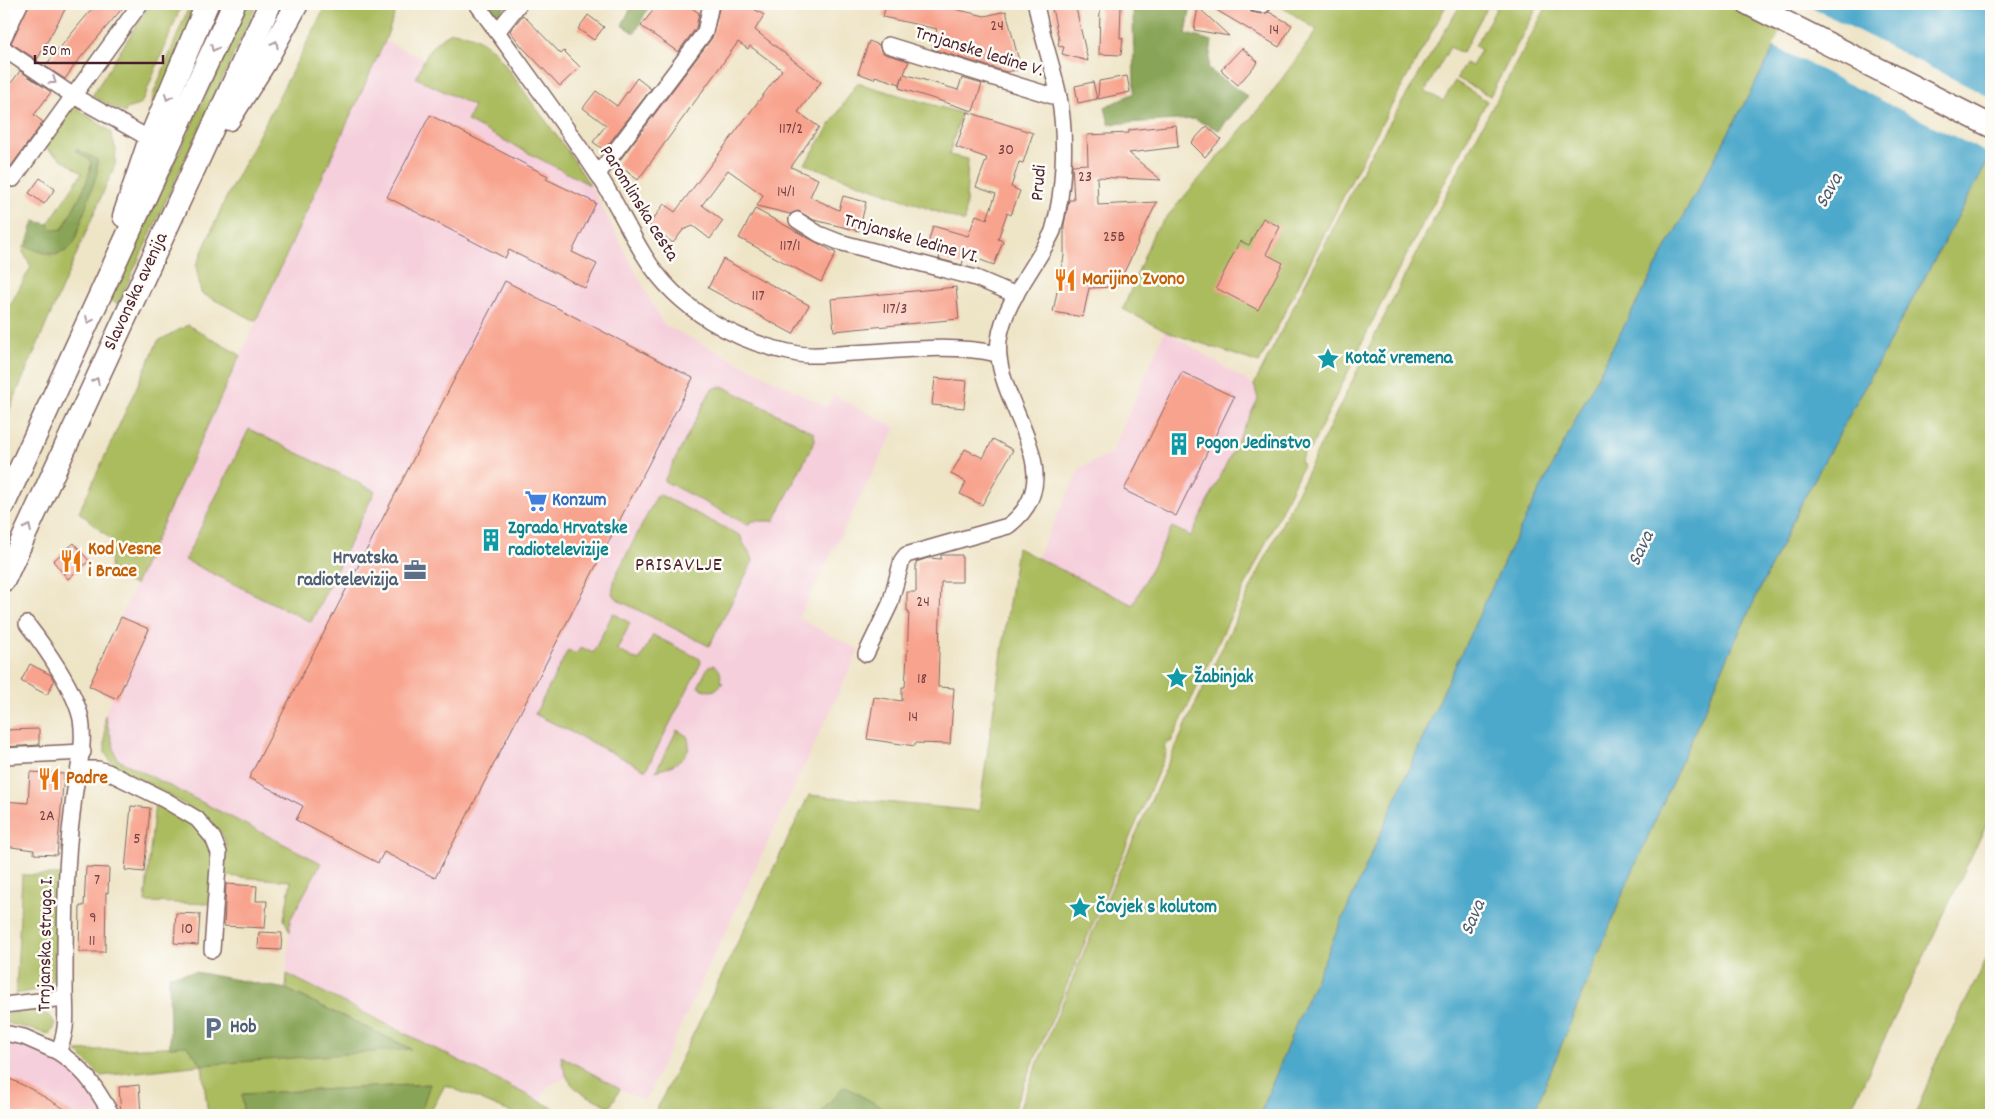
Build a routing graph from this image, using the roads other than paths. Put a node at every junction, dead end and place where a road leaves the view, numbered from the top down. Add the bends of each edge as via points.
1 (20, 4) edge
2 (140, 4) edge
3 (207, 4) edge
4 (234, 4) edge
5 (270, 4) edge
6 (297, 4) edge
7 (477, 4) edge
8 (519, 4) edge
9 (711, 4) edge
10 (1036, 4) edge
11 (1749, 4) edge
12 (497, 32) junction
13 (4, 37) edge
14 (888, 45) dead end
15 (4, 49) edge
16 (72, 94) junction
17 (1059, 98) junction
18 (1991, 126) edge
19 (150, 139) junction
20 (192, 173) junction
21 (598, 174) junction
22 (8, 177) edge
23 (796, 220) dead end
24 (109, 275) junction
25 (1016, 295) junction
26 (998, 354) junction
27 (4, 504) edge
28 (4, 580) edge
29 (27, 624) dead end
30 (866, 654) dead end
31 (83, 752) junction
32 (4, 756) edge
33 (79, 769) junction
34 (212, 950) dead end
35 (65, 998) junction
36 (4, 1005) edge
37 (4, 1033) edge
38 (58, 1052) junction
39 (112, 1115) edge

1 - 13 street
2 - 16 street
3 -> 19 main road
4 -> 24 main road, Slavonska avenija
5 - 20 main road, Slavonska avenija
20 -> 6 main road via 253,82
7 - 12 street, Paromlinska cesta
8 - 12 street
9 - 21 street via 705,32
10 - 17 street, Prudi
11 - 18 main road
12 - 21 street, Paromlinska cesta
14 - 17 street, Trnjanske ledine V.
15 -> 16 street
16 - 19 street
16 - 22 street
17 - 25 street, Prudi via 1063,130 1056,221 1049,240
19 - 24 main road via 130,195
28 -> 20 main road, Slavonska avenija
21 - 26 street, Paromlinska cesta via 645,257 666,284 687,304 733,335 800,355 943,348
23 - 25 street, Trnjanske ledine VI. via 839,242 976,278
24 -> 27 main road, Slavonska avenija
25 - 26 street, Prudi via 1003,324
26 - 30 street via 1004,385 1030,442 1034,479 1027,507 1008,526 906,555 890,604
29 - 31 street, Trnjanska struga I. via 57,667 74,700 80,717
31 - 32 street
31 - 33 street, Trnjanska struga I.
33 - 34 street via 108,772 165,800 197,819 213,838 219,853
33 - 35 street, Trnjanska struga I. via 70,832 65,905
35 - 36 street
35 - 38 street, Trnjanska struga I. via 66,1029
37 - 38 street
38 - 39 street via 87,1076

